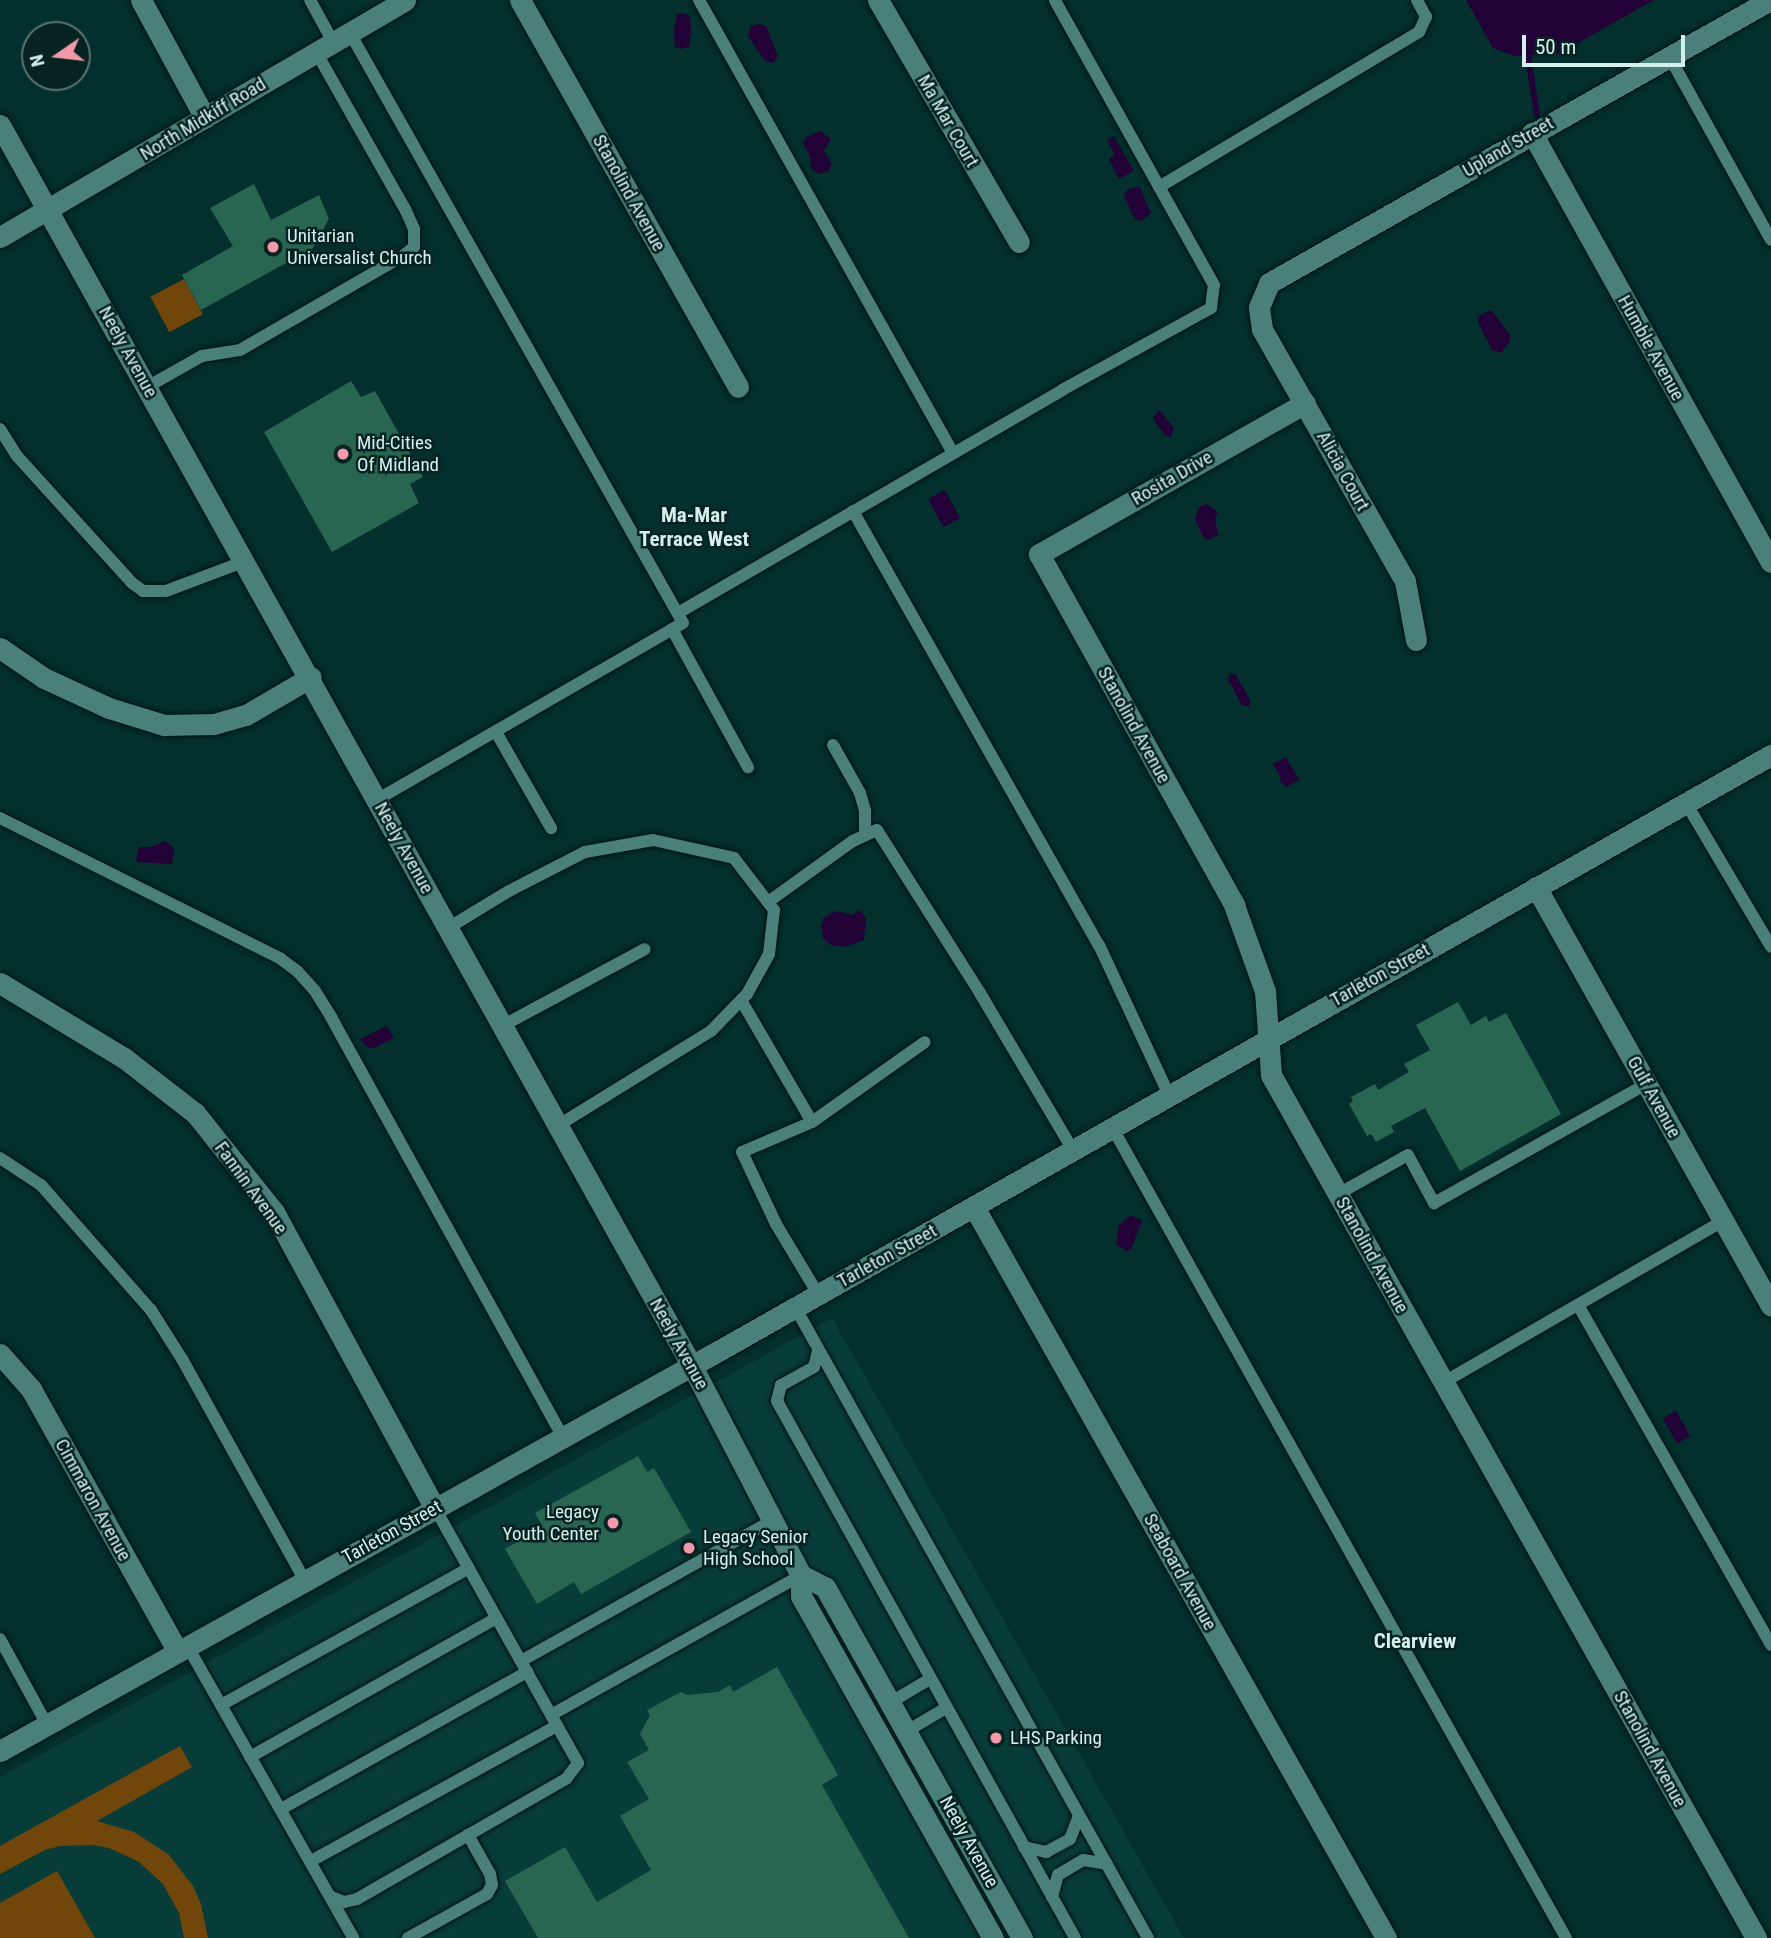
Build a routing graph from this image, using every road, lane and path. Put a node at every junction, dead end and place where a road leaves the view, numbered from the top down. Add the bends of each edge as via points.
1 (141, 0) edge
2 (310, 0) edge
3 (405, 0) edge
4 (520, 0) edge
5 (699, 0) edge
6 (878, 0) edge
7 (1055, 0) edge
8 (1417, 0) edge
9 (1770, 0) edge
10 (333, 42) junction
11 (1669, 57) junction
12 (205, 118) junction
13 (0, 125) edge
14 (1532, 133) junction
15 (1159, 187) junction
16 (48, 210) junction
17 (0, 237) edge
18 (1771, 240) edge
19 (1019, 242) dead end
20 (1259, 307) joint
21 (147, 387) junction
22 (738, 387) dead end
23 (1305, 403) junction
24 (0, 429) edge
25 (953, 453) junction
26 (853, 511) junction
27 (1039, 554) joint
28 (246, 561) junction
29 (1771, 562) edge
30 (678, 613) junction
31 (673, 629) junction
32 (1416, 640) dead end
33 (0, 648) edge
34 (311, 677) junction
35 (496, 732) junction
36 (833, 745) dead end
37 (1771, 755) edge
38 (748, 766) dead end
39 (378, 799) junction
40 (1686, 803) junction
41 (0, 818) edge
42 (551, 828) dead end
43 (865, 835) junction
44 (1536, 887) junction
45 (768, 902) junction
46 (448, 928) junction
47 (1771, 947) edge
48 (645, 949) dead end
49 (0, 983) edge
50 (741, 1000) junction
51 (502, 1026) junction
52 (1266, 1039) junction
53 (925, 1042) dead end
54 (1646, 1084) junction
55 (1169, 1095) junction
56 (812, 1122) junction
57 (557, 1126) junction
58 (1112, 1127) junction
59 (1073, 1150) junction
60 (0, 1158) edge
61 (1338, 1194) junction
62 (974, 1207) junction
63 (1723, 1221) junction
64 (818, 1294) junction
65 (1578, 1305) junction
66 (1771, 1306) edge
67 (795, 1307) junction
68 (818, 1350) junction
69 (0, 1354) edge
70 (692, 1366) junction
71 (1444, 1382) junction
72 (563, 1437) junction
73 (435, 1508) junction
74 (772, 1521) junction
75 (469, 1568) junction
76 (801, 1574) junction
77 (305, 1581) junction
78 (497, 1618) junction
79 (0, 1639) edge
80 (1771, 1645) edge
81 (183, 1649) junction
82 (524, 1666) junction
83 (930, 1679) junction
84 (891, 1702) junction
85 (220, 1705) junction
86 (946, 1708) junction
87 (554, 1720) junction
88 (47, 1725) junction
89 (907, 1731) junction
90 (0, 1751) edge
91 (250, 1756) junction
92 (281, 1810) junction
93 (1079, 1816) junction
94 (468, 1835) junction
95 (1024, 1847) junction
96 (311, 1861) junction
97 (1107, 1864) junction
98 (332, 1897) junction
99 (1052, 1897) junction
100 (354, 1938) edge
101 (408, 1938) edge
102 (993, 1938) edge
103 (1022, 1938) edge
104 (1075, 1938) edge
105 (1147, 1938) edge
106 (1385, 1938) edge
107 (1566, 1938) edge
108 (1756, 1938) edge

1 - 12 street
2 - 10 lane
3 - 10 street, North Midkiff Road
4 - 22 street, Stanolind Avenue
5 - 25 lane
6 - 19 street, Ma Mar Court
7 - 15 lane
8 - 15 lane via 1426,17 1419,32
9 - 11 street, Upland Street
10 - 12 street, North Midkiff Road
10 - 21 lane via 414,229 414,247 240,350 202,356
10 - 30 lane
11 - 14 street, Upland Street
11 - 18 lane
12 - 16 street, North Midkiff Road
13 - 16 street, Neely Avenue
14 - 20 street, Upland Street via 1269,284
14 - 29 street, Humble Avenue
15 - 25 lane via 1214,285 1211,308
16 - 17 street, North Midkiff Road
16 - 21 street, Neely Avenue
20 - 23 street, Alicia Court via 1262,329
21 - 28 street, Neely Avenue
23 - 27 street, Rosita Drive
23 - 32 street, Alicia Court via 1405,581
24 - 28 lane via 17,456 143,591 166,591
25 - 26 lane
26 - 30 lane
26 - 55 lane via 1092,933
27 - 52 street, Stanolind Avenue via 1234,905 1265,991
28 - 34 street, Neely Avenue
30 - 31 lane via 683,623
31 - 35 lane
31 - 38 lane
33 - 34 street via 44,678 109,708 164,725 214,724 246,715
34 - 39 street, Neely Avenue
35 - 39 lane
35 - 42 lane
36 - 43 lane via 860,793
37 - 40 street, Tarleton Street
39 - 46 street, Neely Avenue
40 - 44 street, Tarleton Street
40 - 47 lane
41 - 72 lane via 281,959 315,990
43 - 45 lane
43 - 59 lane via 877,830
44 - 52 street, Tarleton Street
44 - 54 street, Gulf Avenue
45 - 46 lane via 734,858 653,840 585,852
45 - 50 lane via 774,909 769,954
46 - 51 street, Neely Avenue
48 - 51 lane
49 - 73 street, Fannin Avenue via 124,1058 195,1113 274,1212
50 - 56 lane
50 - 57 lane via 711,1031
51 - 57 street, Neely Avenue
52 - 55 street, Tarleton Street
52 - 61 street, Stanolind Avenue via 1271,1075
53 - 56 lane
54 - 61 lane via 1434,1203 1408,1155
54 - 63 street, Gulf Avenue
55 - 58 street, Tarleton Street
56 - 64 lane via 742,1153 776,1224
57 - 70 street, Neely Avenue
58 - 59 street, Tarleton Street
58 - 107 lane
59 - 62 street, Tarleton Street
60 - 77 lane via 41,1185 151,1310
61 - 71 street, Stanolind Avenue
62 - 64 street, Tarleton Street
62 - 106 street, Seaboard Avenue
63 - 65 lane
63 - 66 street, Gulf Avenue
64 - 67 street, Tarleton Street
65 - 71 lane
65 - 80 lane
67 - 68 lane
67 - 70 street, Tarleton Street
68 - 83 lane via 814,1367 781,1385 777,1401
68 - 93 lane
69 - 81 street, Cimmaron Avenue via 31,1388
70 - 72 street, Tarleton Street
70 - 74 street, Neely Avenue
71 - 108 street, Stanolind Avenue
72 - 73 street, Tarleton Street
73 - 75 lane
73 - 77 street, Tarleton Street
74 - 76 street, Neely Avenue
74 - 82 lane
75 - 78 lane
75 - 85 lane
76 - 84 street, Neely Avenue via 825,1587
76 - 87 lane
76 - 102 street, Neely Avenue via 801,1596
77 - 81 street, Tarleton Street
78 - 82 lane
78 - 91 lane
79 - 88 lane
81 - 85 lane
81 - 88 street, Tarleton Street
82 - 87 lane
82 - 92 lane
83 - 84 lane
83 - 86 lane
84 - 89 street, Neely Avenue
85 - 91 lane
86 - 89 lane
86 - 95 lane
87 - 94 lane via 578,1763 566,1779
87 - 96 lane
88 - 90 street, Tarleton Street
89 - 103 street, Neely Avenue
91 - 92 lane
92 - 96 lane
93 - 95 lane via 1070,1839 1058,1846 1046,1852
93 - 97 lane
94 - 98 lane via 357,1899 344,1902
94 - 101 lane via 490,1874 492,1885 487,1894
95 - 99 lane
96 - 98 lane
97 - 99 lane via 1083,1860 1058,1875
97 - 105 lane
98 - 100 lane
99 - 104 lane

